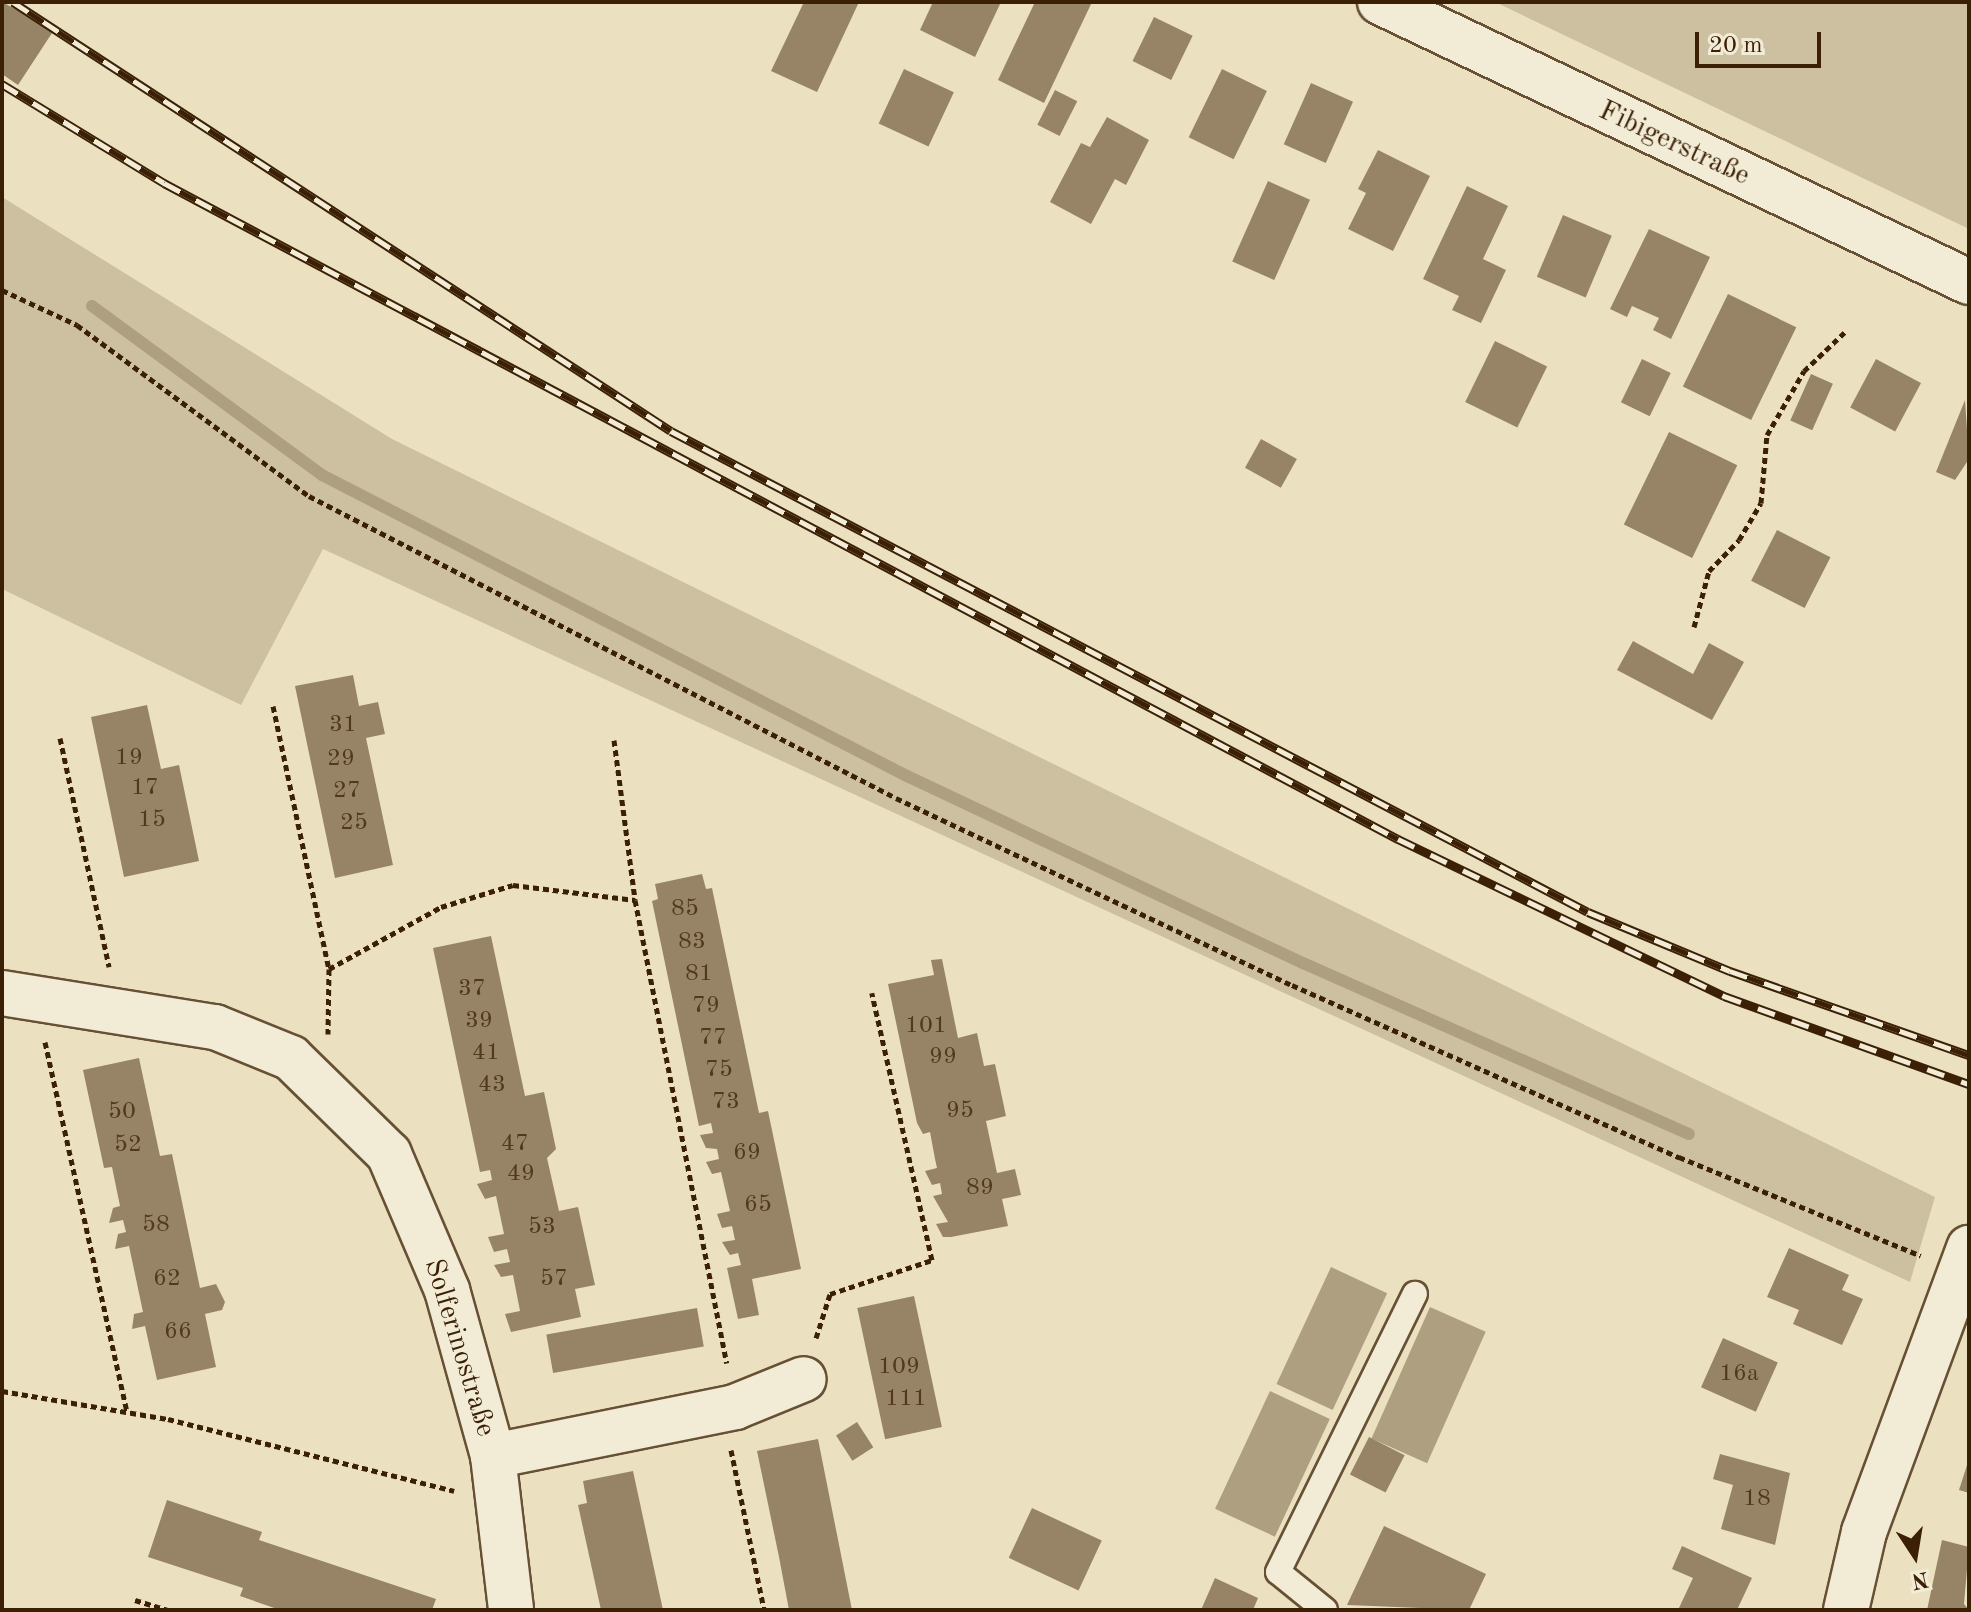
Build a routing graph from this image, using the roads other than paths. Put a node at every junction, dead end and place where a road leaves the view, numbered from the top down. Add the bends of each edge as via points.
1 (1380, 2) edge
2 (1969, 282) edge
3 (19, 996) edge
4 (1964, 1260) edge
5 (1415, 1294) dead end
6 (804, 1379) road end
7 (493, 1456) junction
8 (511, 1610) edge
9 (1325, 1610) edge
10 (1846, 1610) edge

1 - 2 street, Fibigerstraße
3 - 7 street, Solferinostraße via 215,1027 291,1058 389,1154 447,1290
4 - 10 street via 1864,1532
5 - 9 lane via 1278,1572
6 - 7 street, Solferinostraße via 729,1409
7 - 8 street, Solferinostraße

